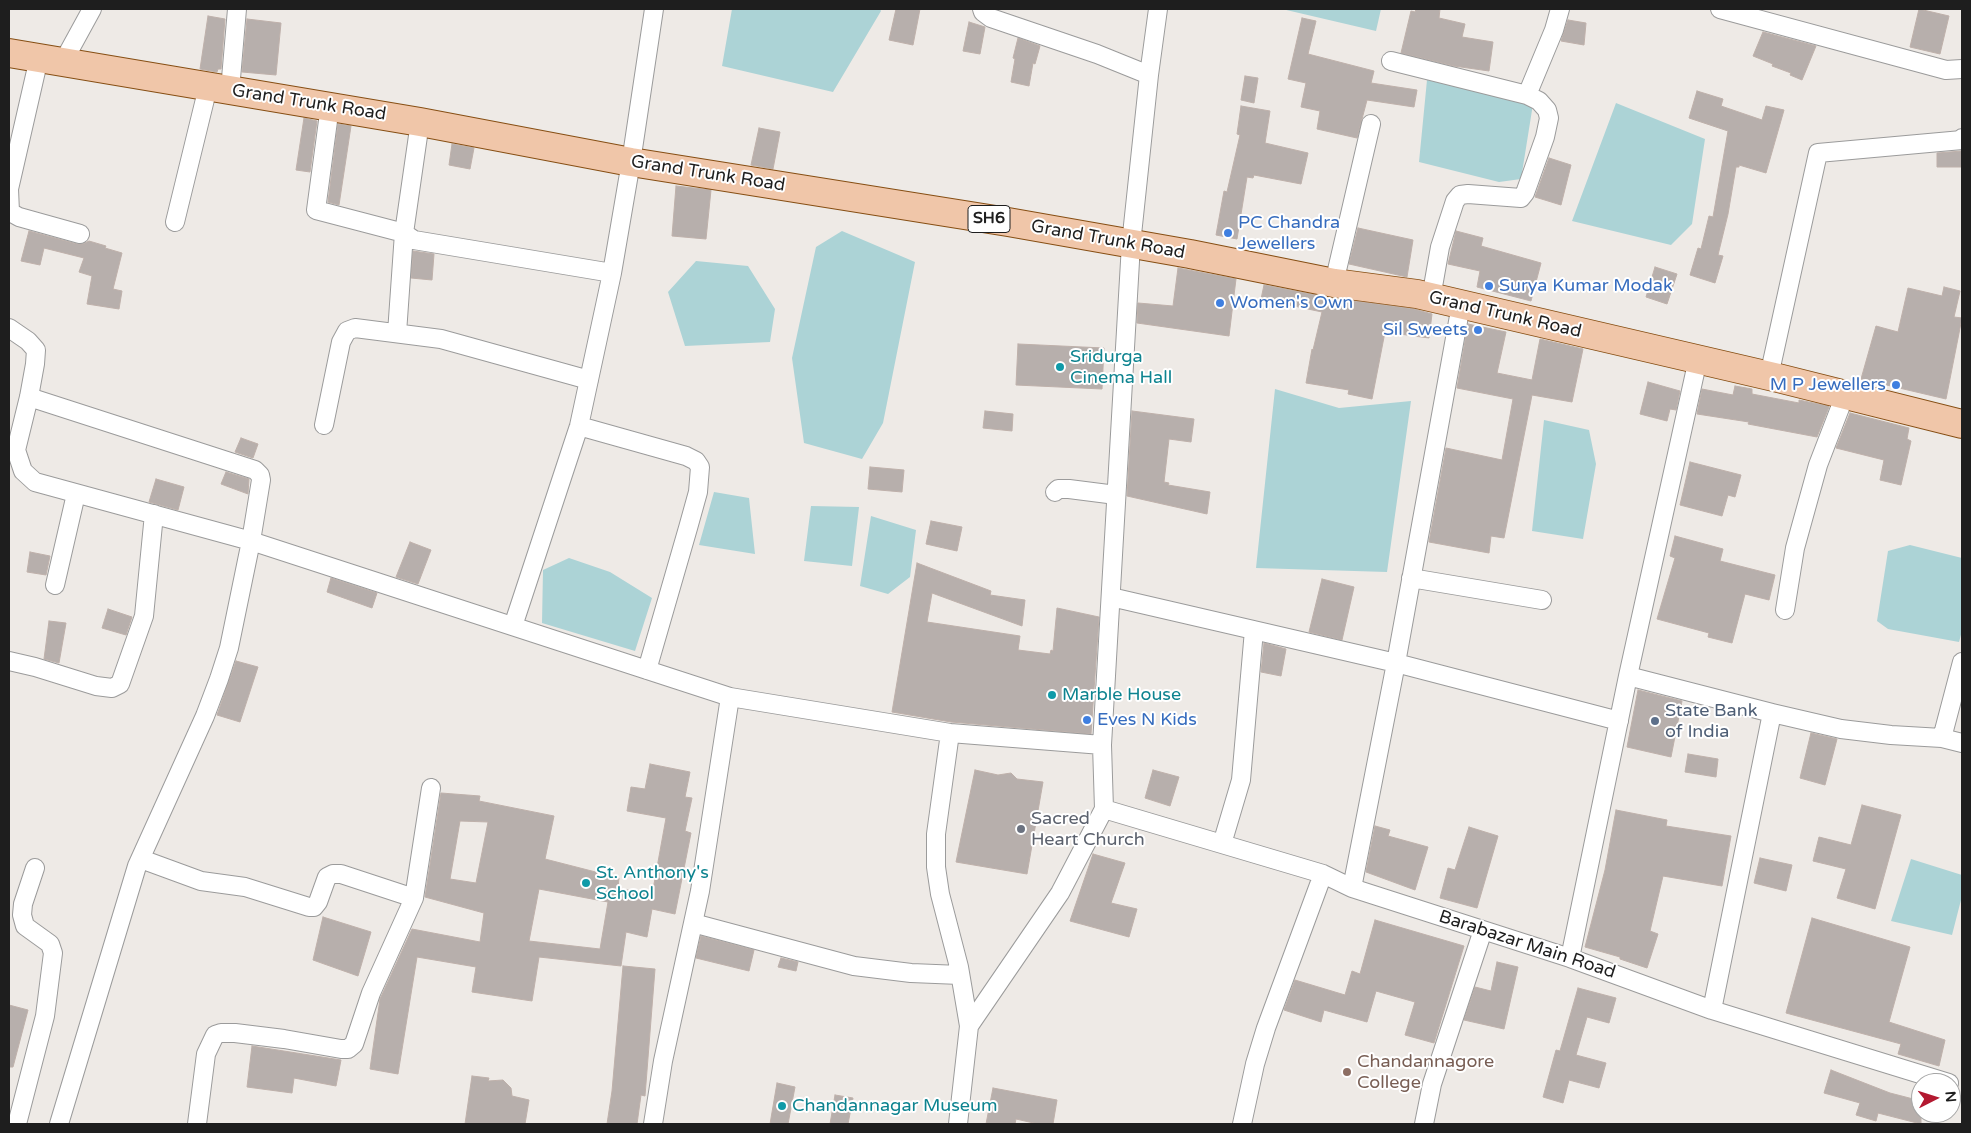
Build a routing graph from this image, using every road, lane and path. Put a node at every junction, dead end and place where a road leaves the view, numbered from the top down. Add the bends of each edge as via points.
1 (92, 9) edge
2 (237, 9) edge
3 (654, 9) edge
4 (982, 9) edge
5 (1158, 9) edge
6 (1560, 9) edge
7 (1720, 9) edge
8 (9, 53) edge
9 (51, 60) junction
10 (1391, 61) dead end
11 (1962, 69) edge
12 (1149, 75) junction
13 (219, 89) junction
14 (1527, 94) junction
15 (330, 106) junction
16 (420, 122) junction
17 (1371, 124) dead end
18 (1962, 138) edge
19 (631, 162) junction
20 (175, 222) dead end
21 (404, 233) junction
22 (80, 234) dead end
23 (1131, 244) junction
24 (612, 273) junction
25 (1334, 282) junction
26 (1431, 298) junction
27 (1460, 305) junction
28 (9, 328) edge
29 (398, 334) junction
30 (1698, 360) junction
31 (1768, 376) junction
32 (589, 380) junction
33 (1845, 395) junction
34 (29, 397) junction
35 (1962, 424) edge
36 (324, 425) dead end
37 (579, 426) junction
38 (12, 450) edge
39 (1056, 492) dead end
40 (76, 494) junction
41 (1116, 495) junction
42 (154, 514) junction
43 (251, 541) junction
44 (1411, 578) junction
45 (55, 585) dead end
46 (1110, 597) junction
47 (1542, 600) dead end
48 (1785, 610) dead end
49 (513, 626) junction
50 (1254, 630) junction
51 (9, 661) edge
52 (1962, 662) edge
53 (1396, 663) junction
54 (647, 670) junction
55 (1628, 676) junction
56 (730, 697) junction
57 (1772, 713) junction
58 (1619, 721) junction
59 (950, 733) junction
60 (1942, 738) junction
61 (1962, 743) edge
62 (1102, 745) junction
63 (431, 788) dead end
64 (1104, 809) junction
65 (1222, 844) junction
66 (141, 859) junction
67 (35, 868) dead end
68 (1323, 874) junction
69 (1352, 888) junction
70 (414, 898) junction
71 (693, 923) junction
72 (1483, 930) junction
73 (1570, 958) junction
74 (960, 975) junction
75 (1712, 1010) junction
76 (968, 1026) junction
77 (1917, 1073) edge
78 (17, 1124) edge
79 (59, 1124) edge
80 (197, 1124) edge
81 (653, 1124) edge
82 (958, 1124) edge
83 (1242, 1124) edge
84 (1424, 1124) edge

1 - 9 street
2 - 13 street
3 - 19 street
4 - 12 street via 991,18
5 - 12 street
6 - 14 street
7 - 11 street via 1946,70
8 - 9 main road, Grand Trunk Road / SH6
9 - 13 main road, Grand Trunk Road / SH6
9 - 22 street via 10,189 10,212
10 - 14 street
12 - 23 street
13 - 15 main road, Grand Trunk Road / SH6
13 - 20 street
14 - 26 street via 1548,110 1549,118 1525,193 1521,198 1513,199 1460,195 1455,201 1440,247
15 - 16 main road, Grand Trunk Road / SH6
15 - 21 street via 316,210
16 - 19 main road, Grand Trunk Road / SH6
16 - 21 street
17 - 25 street
18 - 31 street via 1818,153
19 - 23 main road, Grand Trunk Road / SH6
19 - 24 street
21 - 24 street via 414,240
21 - 29 street
23 - 25 main road, Grand Trunk Road / SH6
23 - 41 street
24 - 32 street
25 - 26 main road, Grand Trunk Road / SH6
26 - 27 main road, Grand Trunk Road / SH6
27 - 30 main road, Grand Trunk Road / SH6
27 - 44 street
28 - 34 street via 36,350
29 - 32 street via 441,339
29 - 36 street via 355,328 347,331 341,342
30 - 31 main road, Grand Trunk Road / SH6
30 - 55 street
31 - 33 main road, Grand Trunk Road / SH6
32 - 37 street
33 - 35 main road, Grand Trunk Road / SH6
33 - 48 street via 1818,465 1795,548
34 - 38 street
34 - 43 street via 254,470 261,480
37 - 49 street
37 - 54 street via 686,456 700,467 698,492
38 - 40 street via 23,471 35,482
39 - 41 street via 1069,489
40 - 42 street
40 - 45 street
41 - 46 street
42 - 43 street
42 - 51 street via 144,616 120,684 112,688 96,686
43 - 49 street
43 - 66 street via 229,648 219,679
44 - 47 street
44 - 53 street
46 - 50 street
46 - 62 street
49 - 54 street
50 - 53 street
50 - 65 street via 1241,780
52 - 60 street
53 - 58 street
53 - 69 street
54 - 56 street
55 - 57 street
55 - 58 street
56 - 59 street
56 - 71 street
57 - 60 street via 1841,729
57 - 75 street
58 - 73 street
59 - 62 street
59 - 74 street via 936,834 936,867
60 - 61 street
62 - 64 street
63 - 70 street
64 - 65 street, Barabazar Main Road
64 - 76 street via 1060,893
65 - 68 street, Barabazar Main Road
66 - 70 street via 201,881 245,887 309,907 318,902 327,877 333,874
66 - 79 street
67 - 78 street via 22,915 25,926 50,944 54,953 45,1016
68 - 69 street, Barabazar Main Road
68 - 83 street via 1266,1028
69 - 72 street, Barabazar Main Road
70 - 80 street via 371,993 354,1044 348,1049 341,1049 234,1033 215,1035 206,1054
71 - 74 street via 854,966
71 - 81 street via 663,1060
72 - 73 street, Barabazar Main Road
72 - 84 street via 1432,1084
73 - 75 street, Barabazar Main Road
74 - 76 street
75 - 77 street, Barabazar Main Road
76 - 82 street

